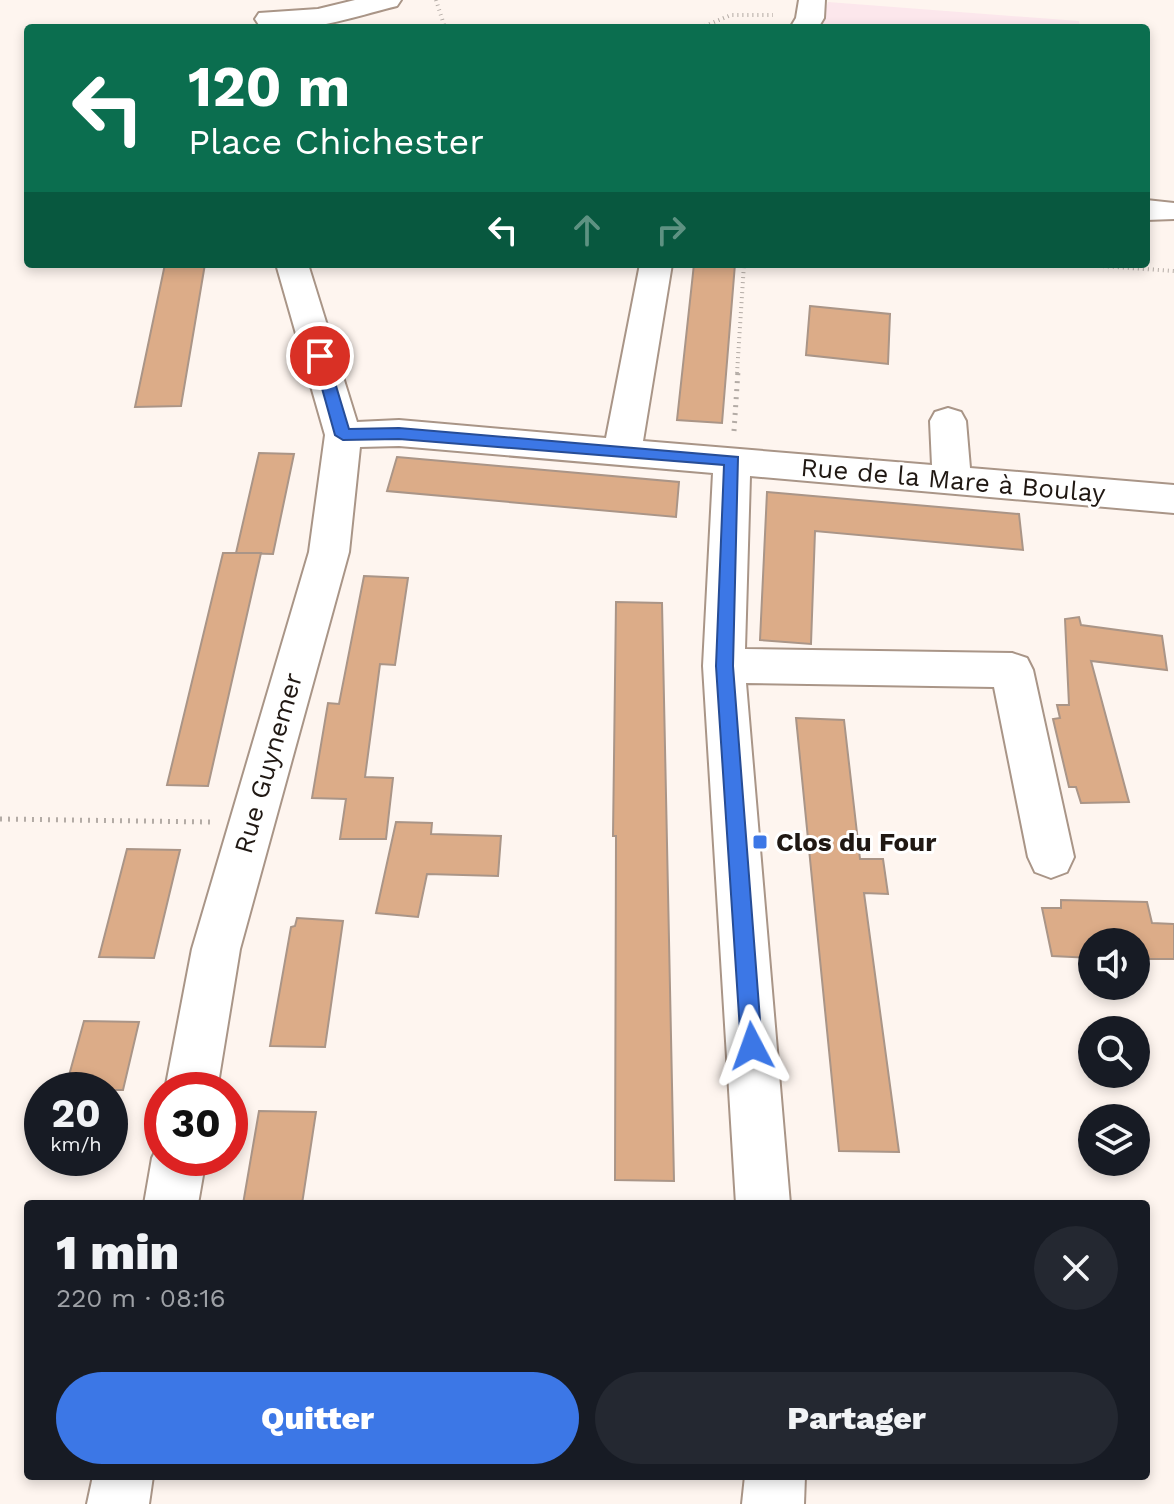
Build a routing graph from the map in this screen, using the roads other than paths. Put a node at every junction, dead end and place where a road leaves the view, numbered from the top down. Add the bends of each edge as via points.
1 (388, 0) edge
2 (270, 16) edge
3 (293, 268) edge
4 (655, 268) edge
5 (948, 421) dead end
6 (343, 435) junction
7 (622, 452) junction
8 (732, 460) junction
9 (952, 478) junction
10 (1174, 499) edge
11 (724, 666) junction
12 (1051, 857) dead end
13 (194, 1072) edge
14 (176, 1176) edge
15 (172, 1200) edge
16 (763, 1200) edge
17 (122, 1480) edge
18 (775, 1480) edge
19 (118, 1504) edge
20 (773, 1504) edge

1 - 2 street via 318,17
3 - 6 street
4 - 7 street
5 - 9 street
6 - 7 street, Rue de la Mare à Boulay via 399,433
6 - 13 street, Rue Guynemer via 329,552 216,949
7 - 8 street, Rue de la Mare à Boulay
8 - 9 street, Rue de la Mare à Boulay
8 - 11 street
9 - 10 street, Rue de la Mare à Boulay
11 - 12 street via 1012,670
11 - 16 street
14 - 15 street
17 - 19 street
18 - 20 street

